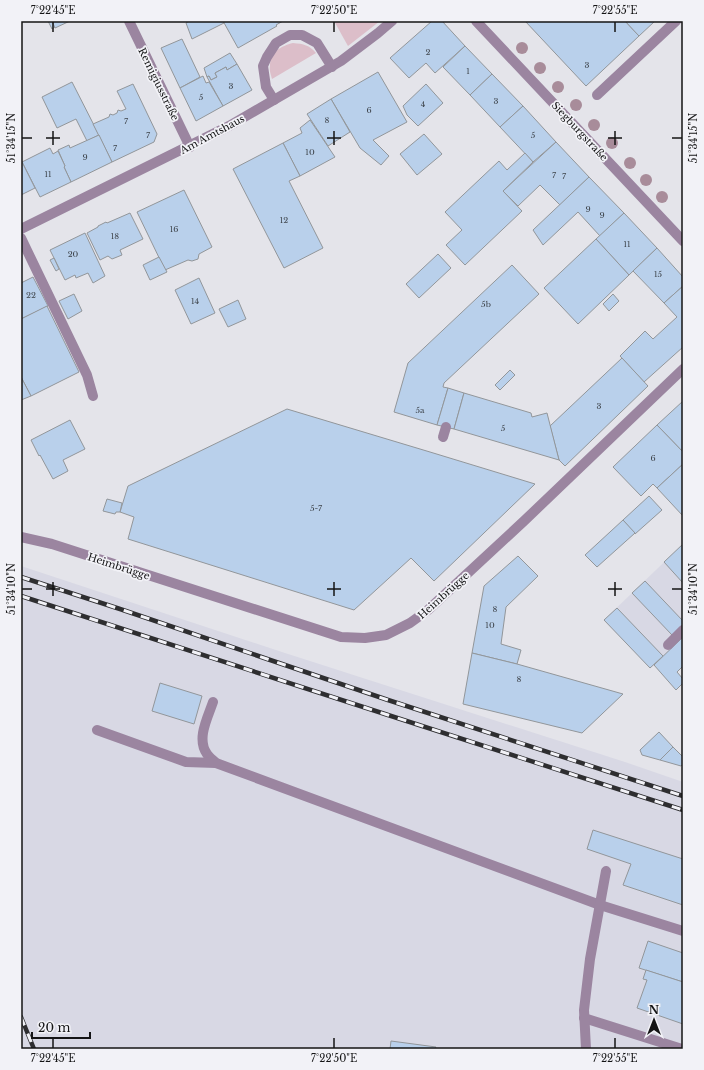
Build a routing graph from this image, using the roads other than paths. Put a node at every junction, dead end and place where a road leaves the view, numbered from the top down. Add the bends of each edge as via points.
1 (129, 21) edge
2 (392, 21) edge
3 (476, 21) edge
4 (676, 21) edge
5 (332, 67) junction
6 (597, 95) dead end
7 (274, 100) junction
8 (190, 146) junction
9 (21, 229) edge
10 (682, 237) edge
11 (21, 238) edge
12 (683, 369) edge
13 (93, 396) dead end
14 (21, 537) edge
15 (683, 630) edge
16 (668, 645) dead end
17 (213, 702) dead end
18 (97, 730) dead end
19 (216, 763) junction
20 (606, 871) dead end
21 (600, 905) junction
22 (683, 931) edge
23 (584, 1018) junction
24 (586, 1049) edge
25 (682, 1049) edge

1 - 8 street, Remigiusstraße
2 - 5 street, Am Amtshaus
3 - 10 street, Siegburgstraße
4 - 6 street
5 - 7 street, Am Amtshaus
5 - 7 street via 317,43 302,35 290,35 276,43 264,66 266,87
7 - 8 street, Am Amtshaus
8 - 9 street, Am Amtshaus
11 - 13 street via 87,376
12 - 14 street, Heimbrügge via 428,610 386,635 365,638 341,637 52,544
15 - 16 street
17 - 19 street via 203,730 203,743 206,753
18 - 19 street via 186,762
19 - 21 street
20 - 21 street
21 - 22 street
21 - 23 street via 590,959
23 - 24 street
23 - 25 street

